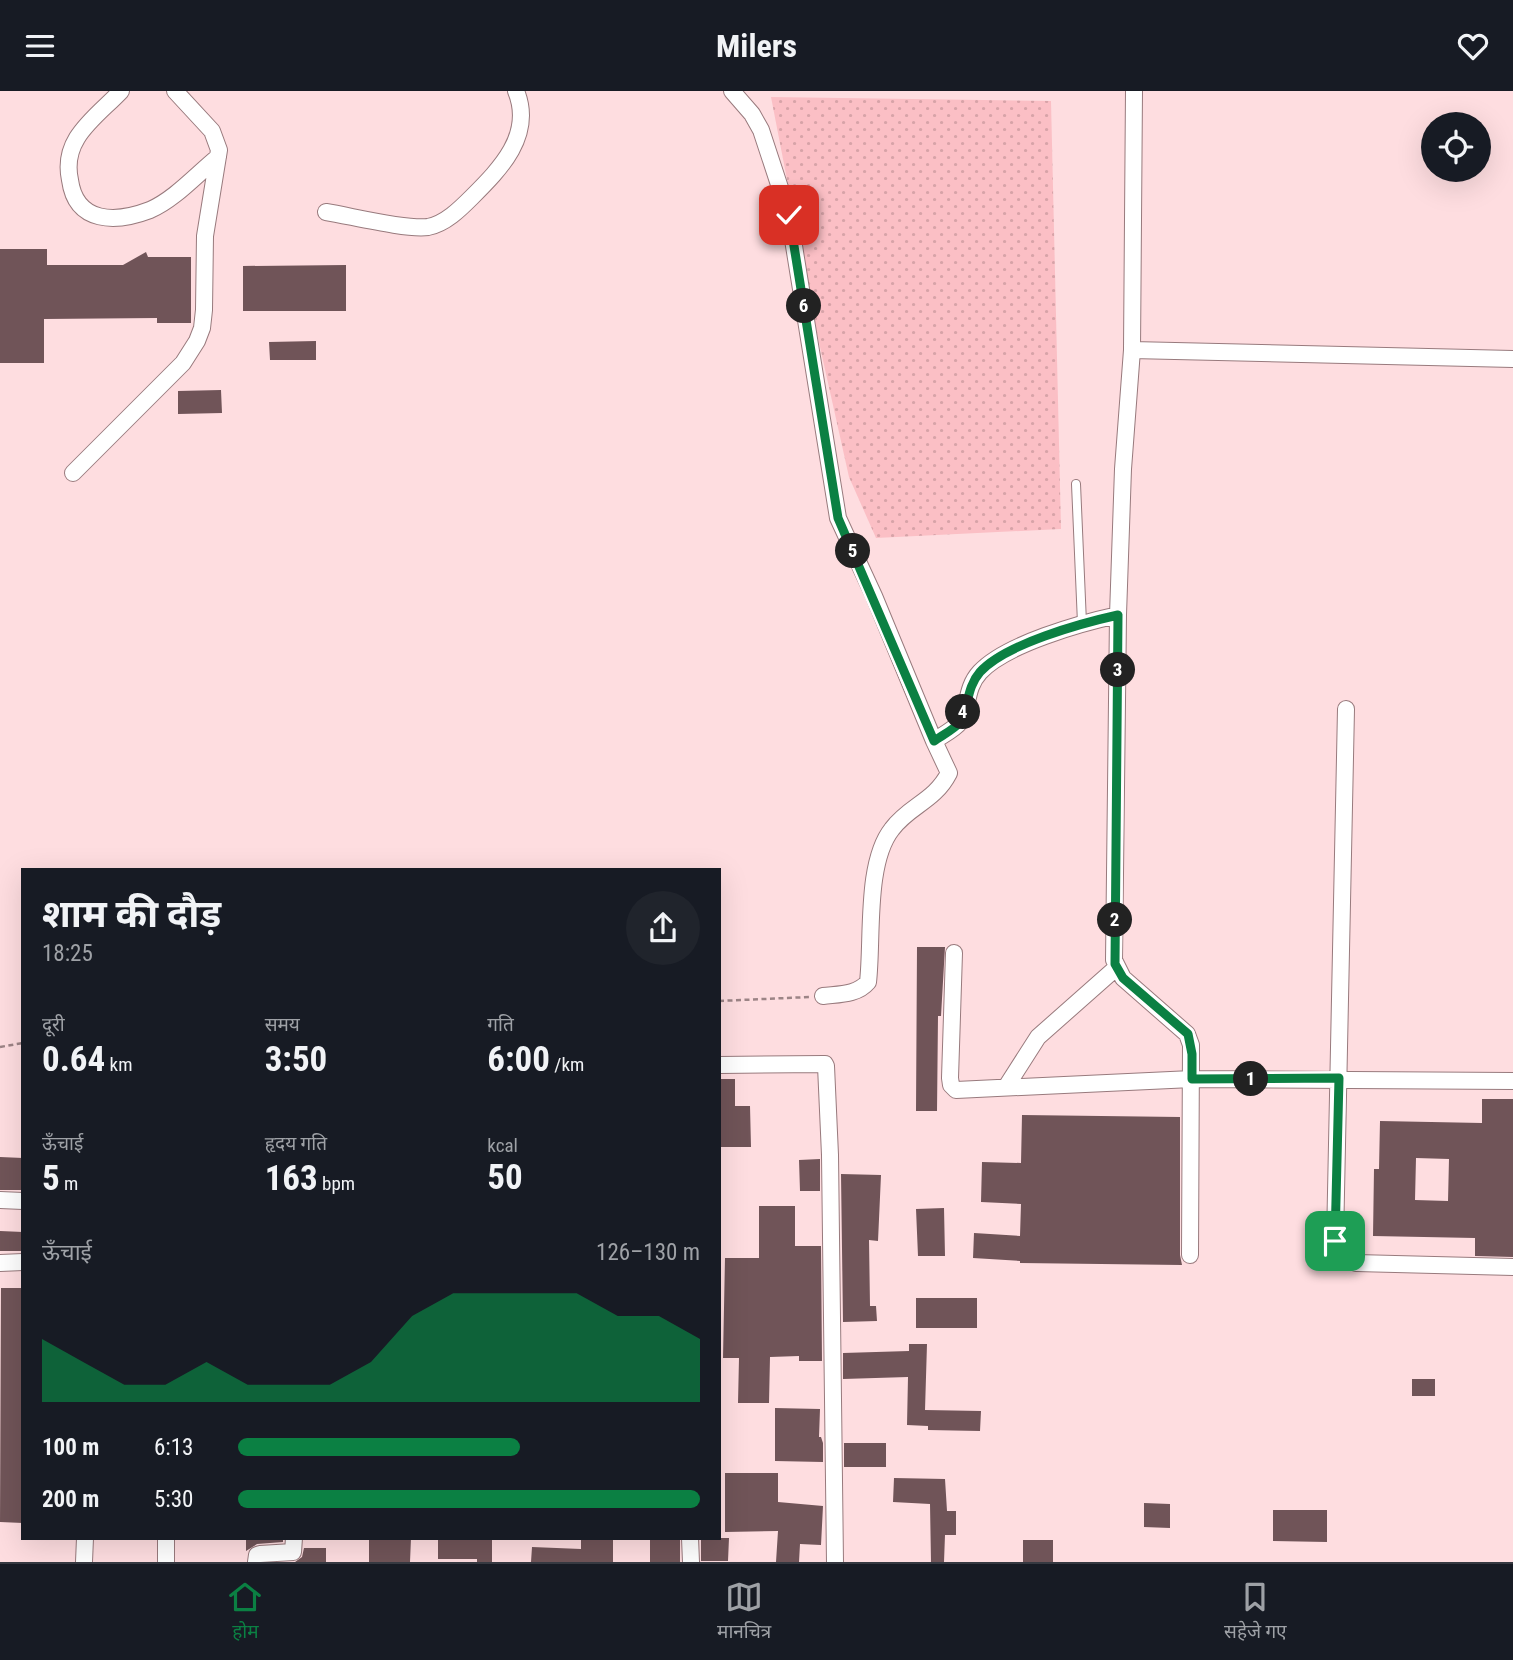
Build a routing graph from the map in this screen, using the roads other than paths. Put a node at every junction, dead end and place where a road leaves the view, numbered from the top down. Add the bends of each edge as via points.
1 (121, 91) edge
2 (175, 91) edge
3 (516, 91) edge
4 (732, 91) edge
5 (1134, 91) edge
6 (218, 156) junction
7 (327, 212) dead end
8 (1132, 350) junction
9 (1513, 359) edge
10 (73, 473) dead end
11 (1076, 484) dead end
12 (1118, 615) junction
13 (1082, 623) junction
14 (1346, 709) dead end
15 (934, 741) junction
16 (954, 953) dead end
17 (1116, 968) junction
18 (823, 996) road end
19 (721, 1065) edge
20 (1339, 1078) junction
21 (1192, 1079) junction
22 (1513, 1081) edge
23 (1006, 1087) junction
24 (0, 1200) edge
25 (21, 1201) edge
26 (1190, 1255) dead end
27 (21, 1262) edge
28 (0, 1263) edge
29 (1513, 1267) edge
30 (85, 1540) edge
31 (166, 1540) edge
32 (294, 1540) edge
33 (691, 1540) edge
34 (84, 1562) edge
35 (166, 1562) edge
36 (256, 1562) edge
37 (691, 1562) edge
38 (835, 1562) edge

1 - 6 street via 89,123 71,151 71,188 76,202 94,216 126,217 165,202
2 - 6 street via 212,131
3 - 7 street via 522,117 512,150 492,178 445,220 414,227
4 - 15 street via 761,130 789,215 838,518
5 - 8 street
6 - 10 street via 205,236 204,310 197,341 183,363
8 - 9 street
8 - 12 street
11 - 13 lane
12 - 13 street
12 - 17 street
13 - 15 street via 990,664 973,683 960,722
14 - 20 street
15 - 18 street via 949,773 939,790 892,828 878,857 868,982 852,993
16 - 23 street via 951,1085 964,1091
17 - 21 street via 1188,1034
17 - 23 street via 1038,1037
19 - 38 street via 826,1066
20 - 21 street
20 - 22 street
20 - 29 street via 1335,1241 1341,1255 1356,1263
21 - 23 street
21 - 26 street
24 - 25 street
27 - 28 street
30 - 34 street
31 - 35 street
32 - 36 street via 293,1552 260,1554
33 - 37 street

